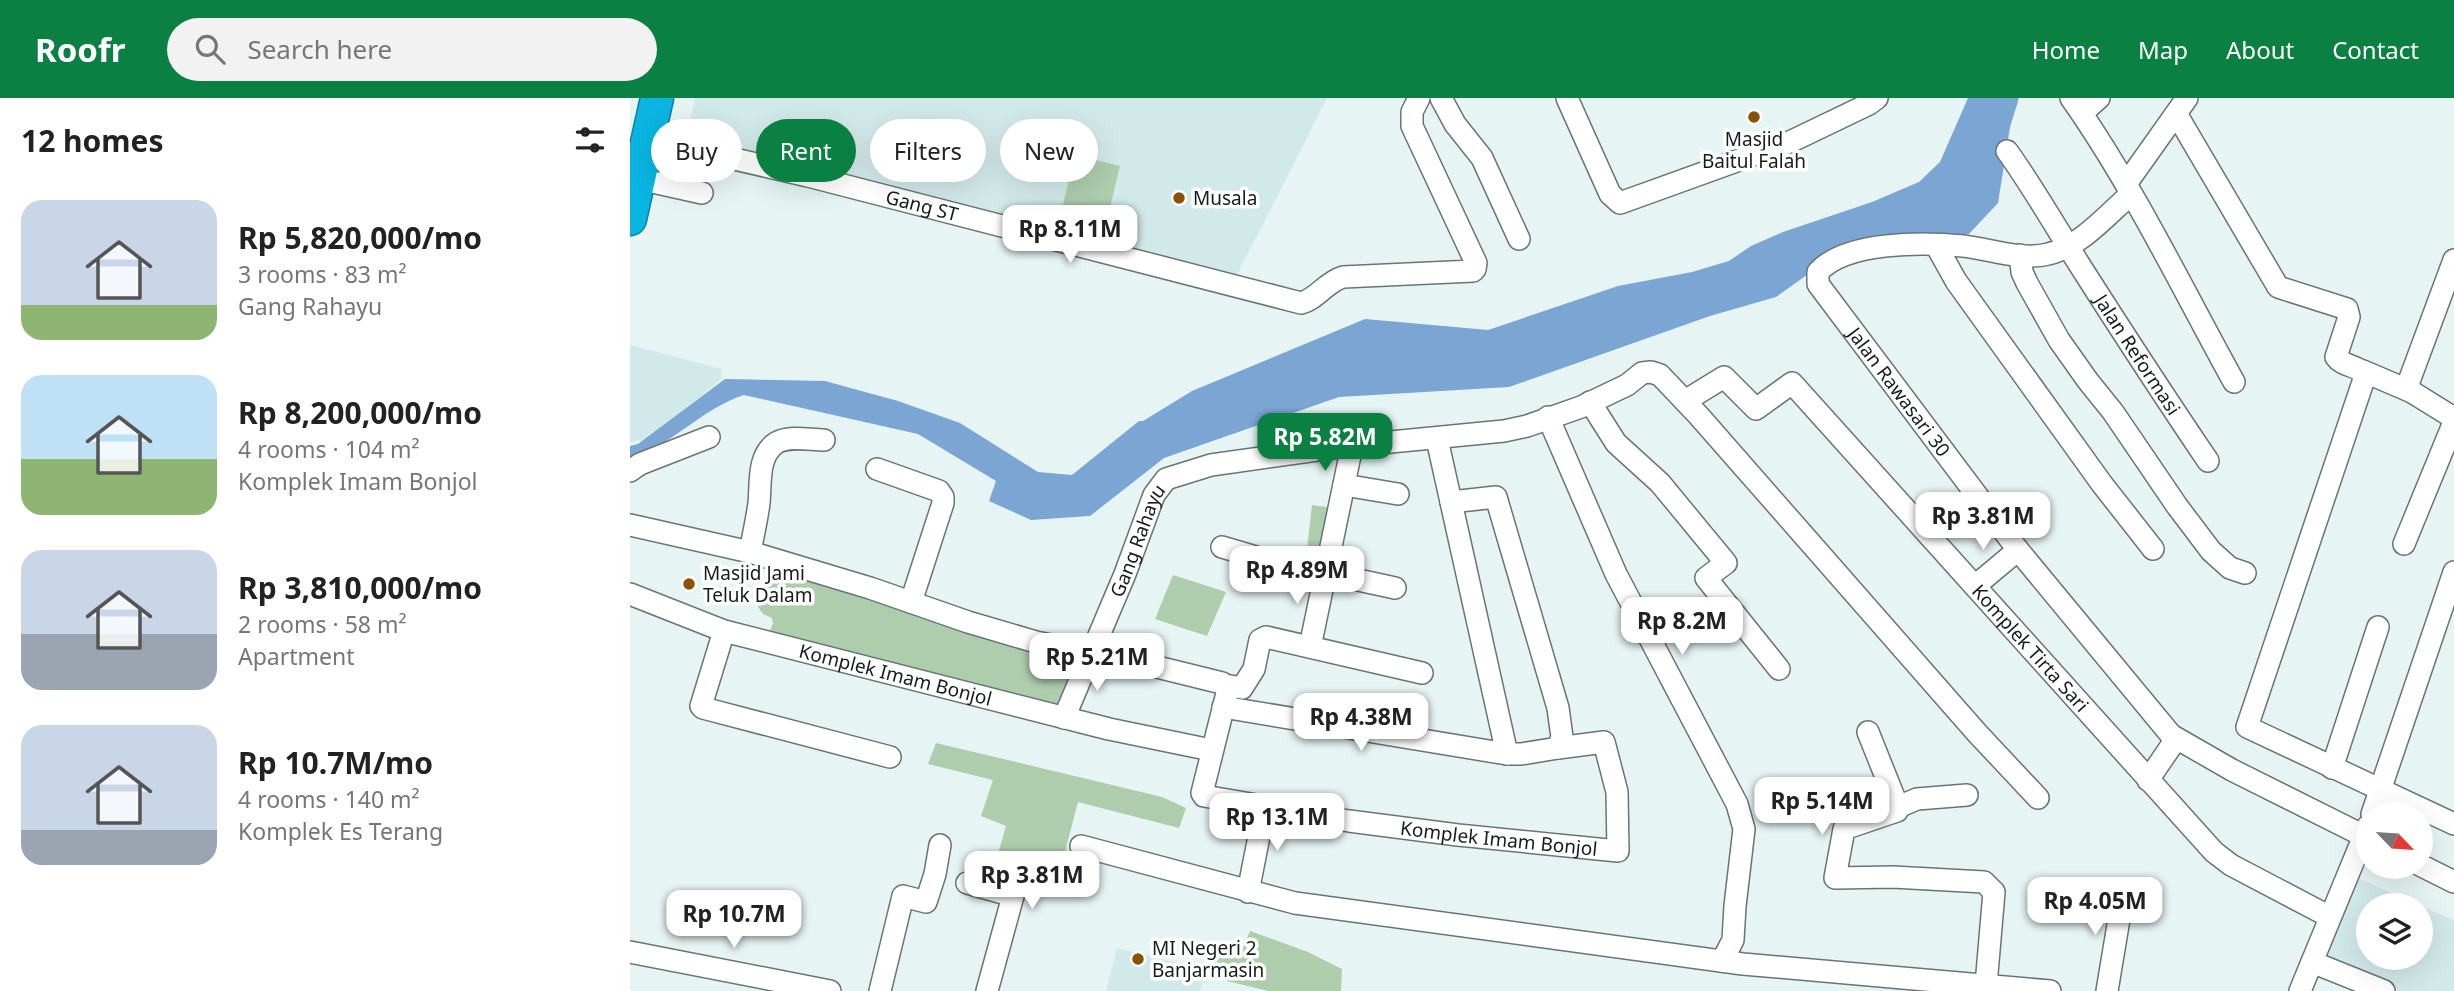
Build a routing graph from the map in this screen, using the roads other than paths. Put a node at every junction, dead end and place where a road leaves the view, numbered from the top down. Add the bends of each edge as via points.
1 (657, 98) edge
2 (1419, 98) edge
3 (1441, 98) edge
4 (1567, 98) edge
5 (1877, 98) edge
6 (2099, 98) edge
7 (2077, 106) edge
8 (2182, 106) edge
9 (648, 139) junction
10 (2007, 151) dead end
11 (639, 179) junction
12 (2128, 189) junction
13 (702, 192) dead end
14 (630, 219) edge
15 (1519, 239) dead end
16 (1936, 245) junction
17 (2068, 247) junction
18 (2020, 255) junction
19 (2454, 260) edge
20 (2362, 371) junction
21 (2234, 382) dead end
22 (2412, 392) junction
23 (1685, 401) junction
24 (1590, 402) junction
25 (1548, 417) junction
26 (2454, 420) edge
27 (709, 437) dead end
28 (1437, 439) junction
29 (824, 440) dead end
30 (1352, 446) junction
31 (2208, 461) dead end
32 (877, 469) dead end
33 (630, 471) edge
34 (1344, 485) junction
35 (1398, 494) dead end
36 (1451, 502) junction
37 (630, 524) edge
38 (2404, 544) dead end
39 (1222, 547) dead end
40 (2154, 549) dead end
41 (2018, 550) junction
42 (750, 551) junction
43 (2454, 572) edge
44 (1326, 573) junction
45 (2245, 573) dead end
46 (1975, 586) junction
47 (1395, 588) dead end
48 (630, 594) edge
49 (911, 602) junction
50 (2378, 627) dead end
51 (724, 631) junction
52 (1310, 647) junction
53 (1092, 652) junction
54 (1779, 669) dead end
55 (1422, 673) dead end
56 (1225, 685) junction
57 (1223, 707) junction
58 (1065, 718) junction
59 (1868, 732) dead end
60 (2176, 739) junction
61 (1558, 748) junction
62 (1211, 750) junction
63 (1507, 754) junction
64 (890, 757) dead end
65 (2332, 768) junction
66 (2148, 780) junction
67 (2379, 790) junction
68 (1967, 795) dead end
69 (2038, 798) dead end
70 (2376, 802) edge
71 (1265, 806) junction
72 (1898, 807) junction
73 (2454, 824) edge
74 (2356, 828) edge
75 (940, 845) dead end
76 (1081, 846) dead end
77 (2356, 858) edge
78 (2433, 872) edge
79 (2454, 882) edge
80 (967, 883) dead end
81 (2124, 889) dead end
82 (1248, 892) junction
83 (2330, 917) junction
84 (630, 952) edge
85 (1722, 959) junction
86 (2312, 962) junction
87 (1986, 985) junction
88 (830, 991) edge
89 (880, 991) edge
90 (987, 991) edge
91 (2050, 991) edge
92 (2108, 991) edge
93 (2300, 991) edge
94 (2384, 991) edge

1 - 9 highway
2 - 9 street, Gang ST via 1412,111 1412,126 1475,269 1343,277 1330,282 1310,301 1293,303 808,176
3 - 15 street via 1482,158
4 - 5 street via 1610,194 1620,203 1792,141
6 - 7 street
7 - 12 street
8 - 12 street, Jalan Rawasari 30
8 - 20 street via 2278,287 2347,309 2349,317 2336,357
9 - 11 highway
10 - 17 street, Jalan Reformasi
11 - 13 street
11 - 14 highway
12 - 17 street, Jalan Rawasari 30
12 - 21 street
16 - 18 street, Jalan Rawasari 30
16 - 40 street via 1956,281
16 - 41 street, Jalan Rawasari 30 via 1895,245 1855,252 1822,268 1818,284
17 - 18 street, Jalan Rawasari 30 via 2049,254
17 - 31 street, Jalan Reformasi
18 - 45 street via 2027,283 2088,381 2211,551 2230,568
19 - 22 street via 2408,384
20 - 22 street
20 - 65 street via 2364,379 2247,724
22 - 26 street
23 - 24 street, Gang Rahayu via 1660,375 1651,372
23 - 46 street, Komplek Tirta Sari via 1724,377 1756,409 1792,383
23 - 69 street
24 - 25 street, Gang Rahayu
24 - 54 street via 1616,443 1660,483 1726,563 1706,578
25 - 28 street, Gang Rahayu via 1492,434
25 - 85 street via 1616,574 1737,804 1744,829 1733,940
26 - 38 street
27 - 33 street
28 - 30 street, Gang Rahayu
28 - 36 street
29 - 42 street via 787,439 768,453 758,478 759,502
30 - 34 street
30 - 53 street, Gang Rahayu via 1211,465 1166,479 1154,495
32 - 49 street via 939,491 943,497
34 - 35 street
34 - 44 street
36 - 61 street via 1496,497 1558,708 1562,737
36 - 63 street
37 - 42 street
39 - 44 street
41 - 46 street
41 - 60 street, Jalan Rawasari 30
42 - 49 street
43 - 67 street
44 - 47 street
44 - 52 street
46 - 66 street, Komplek Tirta Sari
48 - 51 street, Komplek Imam Bonjol
49 - 53 street via 1036,642
50 - 65 street
51 - 58 street, Komplek Imam Bonjol
51 - 64 street via 704,691 703,708
52 - 55 street
52 - 56 street via 1262,638 1254,669 1242,688
53 - 56 street
53 - 58 street, Gang Rahayu
56 - 57 street
57 - 62 street
57 - 63 street
58 - 62 street, Komplek Imam Bonjol
59 - 72 street
60 - 66 street
60 - 74 street, Jalan Rawasari 30
61 - 63 street
61 - 71 street, Komplek Imam Bonjol via 1604,742 1617,792 1618,851 1417,830
62 - 71 street, Komplek Imam Bonjol via 1203,796
65 - 67 street
66 - 83 street, Komplek Tirta Sari via 2221,858
67 - 70 street
67 - 73 street
68 - 72 street via 1917,799
71 - 82 street
72 - 87 street via 1844,829 1835,878 1893,877 1989,885 1994,892
75 - 89 street via 926,902 903,896
76 - 82 street
77 - 83 street
78 - 79 street
80 - 90 street via 1013,896
81 - 92 street
82 - 85 street via 1295,903
83 - 86 street
84 - 88 street
85 - 87 street
86 - 93 street
86 - 94 street
87 - 91 street

